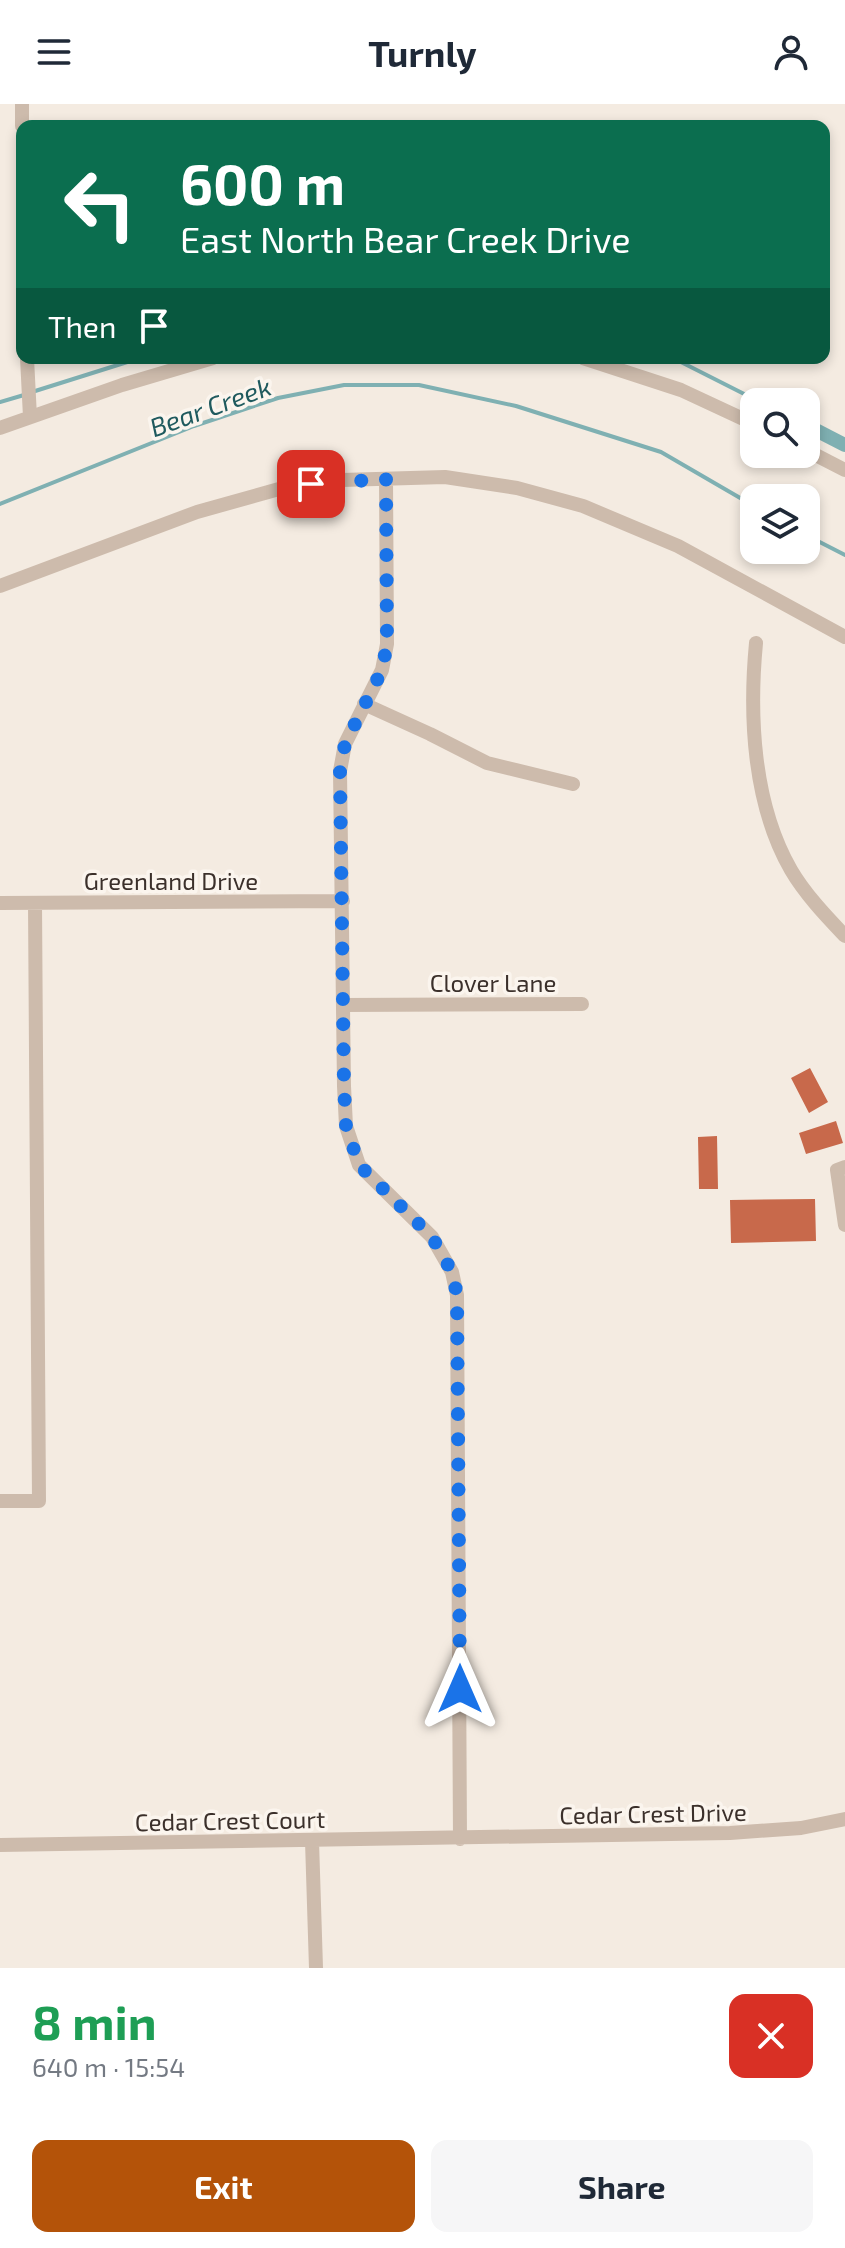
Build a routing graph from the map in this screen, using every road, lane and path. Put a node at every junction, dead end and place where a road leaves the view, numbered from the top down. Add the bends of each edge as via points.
1 (27, 364) edge
2 (193, 364) edge
3 (601, 364) edge
4 (30, 417) junction
5 (740, 417) edge
6 (0, 428) edge
7 (820, 457) edge
8 (845, 470) edge
9 (386, 479) junction
10 (0, 586) edge
11 (845, 637) edge
12 (756, 643) dead end
13 (364, 704) junction
14 (573, 784) dead end
15 (343, 901) junction
16 (0, 903) edge
17 (35, 903) junction
18 (845, 936) edge
19 (582, 1004) dead end
20 (343, 1005) junction
21 (845, 1167) edge
22 (845, 1225) edge
23 (0, 1501) edge
24 (845, 1819) edge
25 (460, 1839) junction
26 (312, 1841) junction
27 (0, 1845) edge
28 (316, 1968) edge

1 - 4 street
2 - 4 street
3 - 5 street via 681,390
4 - 6 street
7 - 8 street
9 - 10 street via 342,480 265,493 197,512
9 - 11 street via 445,477 517,488 583,506 678,546
9 - 13 street via 387,644 382,670
12 - 18 street via 755,745 774,832 791,869
13 - 14 street via 487,763
13 - 15 street via 345,744 340,771
15 - 17 street, Greenland Drive
15 - 20 street
16 - 17 street, Greenland Drive
17 - 23 street via 39,1501
19 - 20 street, Clover Lane
20 - 25 street via 346,1126 359,1165 432,1237 452,1272 457,1295
21 - 22 street via 837,1170
24 - 25 street, Cedar Crest Drive via 754,1832
25 - 26 street, Cedar Crest Court
26 - 27 street, Cedar Crest Court
26 - 28 street

